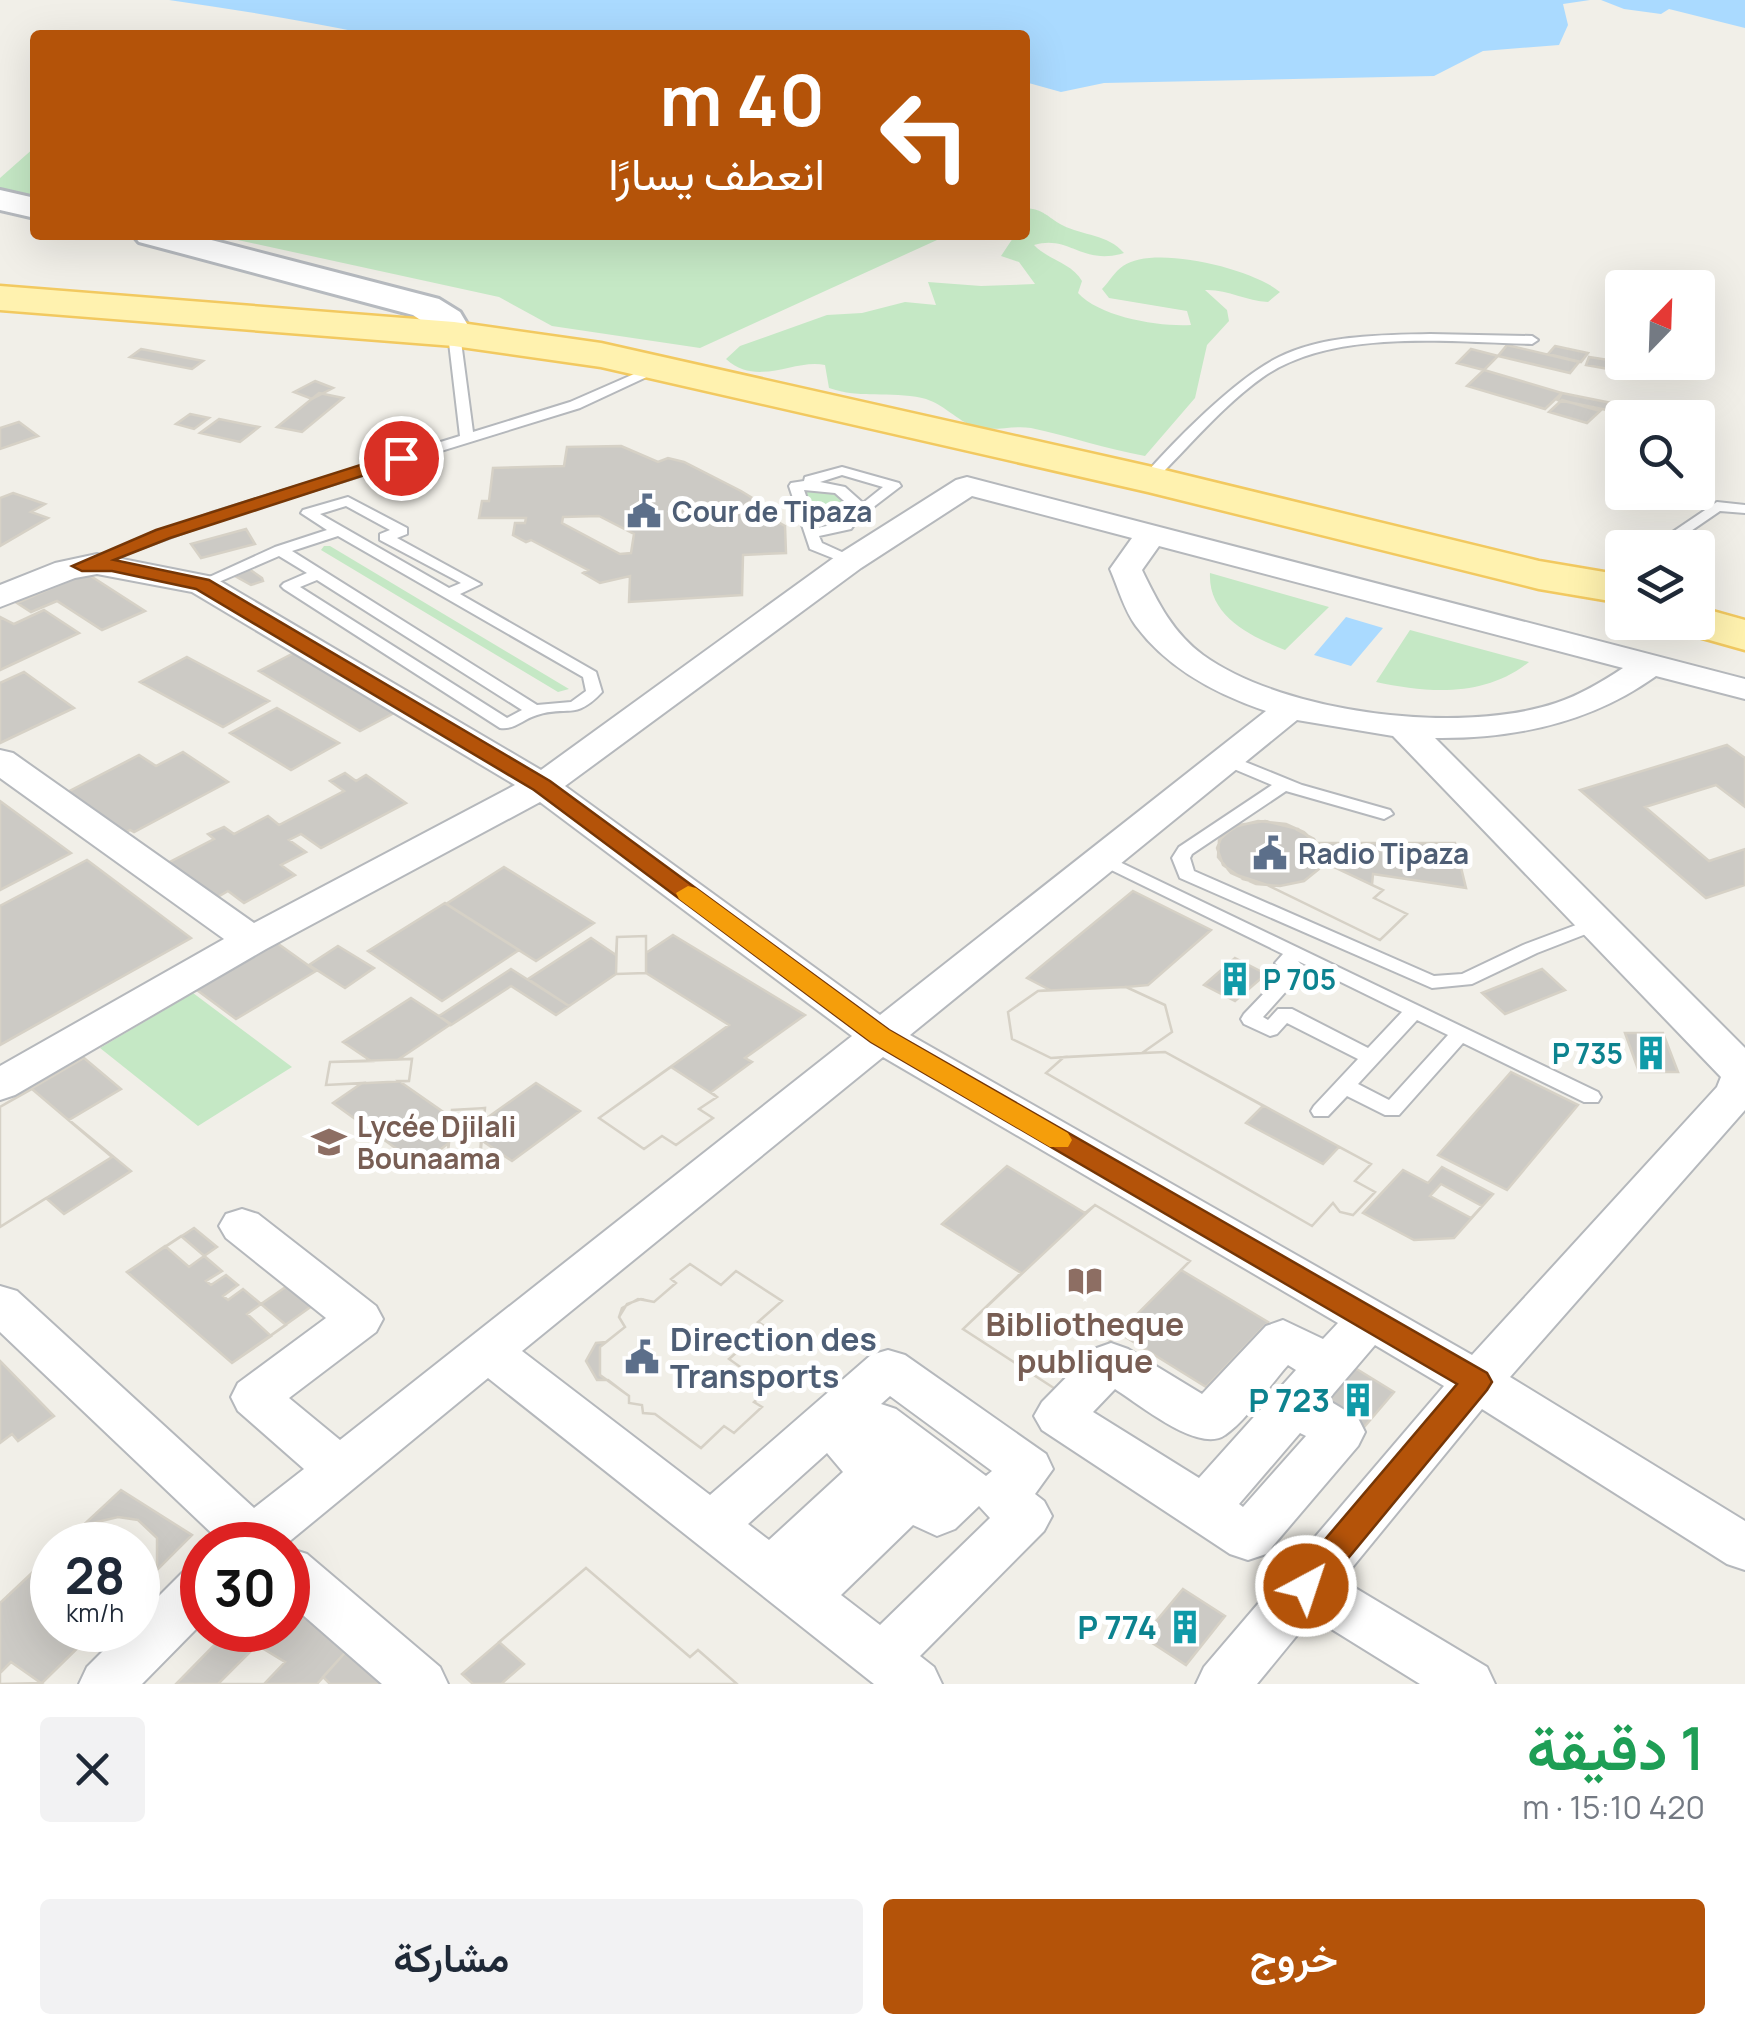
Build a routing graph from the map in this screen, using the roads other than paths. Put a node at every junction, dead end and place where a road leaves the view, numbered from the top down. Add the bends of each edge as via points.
1 (0, 200) edge
2 (30, 207) edge
3 (170, 240) edge
4 (0, 298) edge
5 (454, 334) junction
6 (1532, 340) dead end
7 (662, 367) junction
8 (467, 437) junction
9 (1148, 480) junction
10 (796, 486) junction
11 (1745, 509) edge
12 (858, 514) junction
13 (1682, 530) edge
14 (339, 531) junction
15 (1150, 533) junction
16 (812, 534) junction
17 (280, 550) junction
18 (850, 560) junction
19 (82, 566) junction
20 (318, 574) junction
21 (202, 584) junction
22 (1605, 585) edge
23 (446, 594) junction
24 (0, 597) edge
25 (1715, 611) edge
26 (1745, 618) edge
27 (1715, 626) edge
28 (1745, 634) edge
29 (1649, 665) junction
30 (1745, 689) edge
31 (1292, 707) junction
32 (534, 710) junction
33 (1405, 728) junction
34 (0, 760) edge
35 (1228, 760) junction
36 (1285, 784) junction
37 (542, 786) junction
38 (1384, 814) dead end
39 (1105, 860) junction
40 (1598, 923) junction
41 (252, 940) junction
42 (1296, 954) junction
43 (1414, 1011) junction
44 (1460, 1034) junction
45 (880, 1036) junction
46 (1372, 1058) junction
47 (0, 1085) edge
48 (1345, 1086) junction
49 (1591, 1097) dead end
50 (1320, 1111) dead end
51 (242, 1226) dead end
52 (0, 1304) edge
53 (1368, 1320) junction
54 (488, 1351) junction
55 (1329, 1366) junction
56 (1477, 1382) junction
57 (339, 1469) junction
58 (231, 1522) edge
59 (288, 1522) edge
60 (712, 1525) junction
61 (1745, 1548) edge
62 (1306, 1586) junction
63 (310, 1591) edge
64 (180, 1610) edge
65 (899, 1671) edge
66 (106, 1684) edge
67 (421, 1684) edge
68 (1223, 1684) edge
69 (1468, 1684) edge

1 - 2 main road
3 - 5 main road via 426,307 447,320
4 - 5 main road
5 - 7 main road
5 - 8 lane
6 - 9 lane via 1404,338 1304,350 1262,372
7 - 8 lane via 599,396
7 - 9 main road
8 - 19 lane
9 - 22 main road via 1538,575
10 - 12 lane via 843,492 856,502
10 - 12 lane via 842,471 894,486
10 - 16 lane
11 - 13 lane via 1717,506
12 - 16 lane via 836,530
14 - 17 lane
14 - 23 lane
14 - 23 lane via 308,512 348,502 402,531 386,537 473,584
15 - 18 street via 967,486
15 - 29 street
15 - 31 street via 1126,569 1132,596 1149,623 1210,673
16 - 18 lane via 815,546
17 - 20 lane
17 - 21 lane
18 - 37 street
19 - 21 street via 112,565
19 - 24 street
20 - 32 lane
20 - 32 lane via 288,586 506,725
21 - 37 street
23 - 32 lane via 594,680 584,703
25 - 26 main road
27 - 28 main road
29 - 30 street
29 - 33 street via 1600,698 1560,714 1495,726
31 - 33 street
31 - 35 street
33 - 40 street
34 - 41 street
35 - 36 lane
35 - 39 street
36 - 38 lane
36 - 40 lane via 1186,851 1186,874 1432,982 1466,980
37 - 41 street
37 - 45 street
39 - 42 lane
39 - 45 street
40 - 56 street via 1743,1076 1734,1095
41 - 47 street
42 - 43 lane
42 - 46 lane via 1284,963 1297,970 1251,1019 1270,1029 1285,1014
43 - 44 lane
43 - 46 lane
44 - 48 lane via 1392,1110
44 - 49 lane
45 - 53 street
45 - 54 street
46 - 48 lane
48 - 50 lane
51 - 57 street via 359,1320 254,1397
52 - 58 street
53 - 55 street
53 - 56 street
54 - 57 street
54 - 60 street
55 - 55 street via 1283,1339 1207,1422 1110,1362 1060,1416 1248,1538 1340,1432 1295,1405
56 - 61 street
56 - 62 street
57 - 59 street
60 - 65 street
60 - 65 street via 888,1370 1028,1469 999,1496 1026,1516
62 - 68 street
62 - 69 street
63 - 67 street
64 - 66 street

